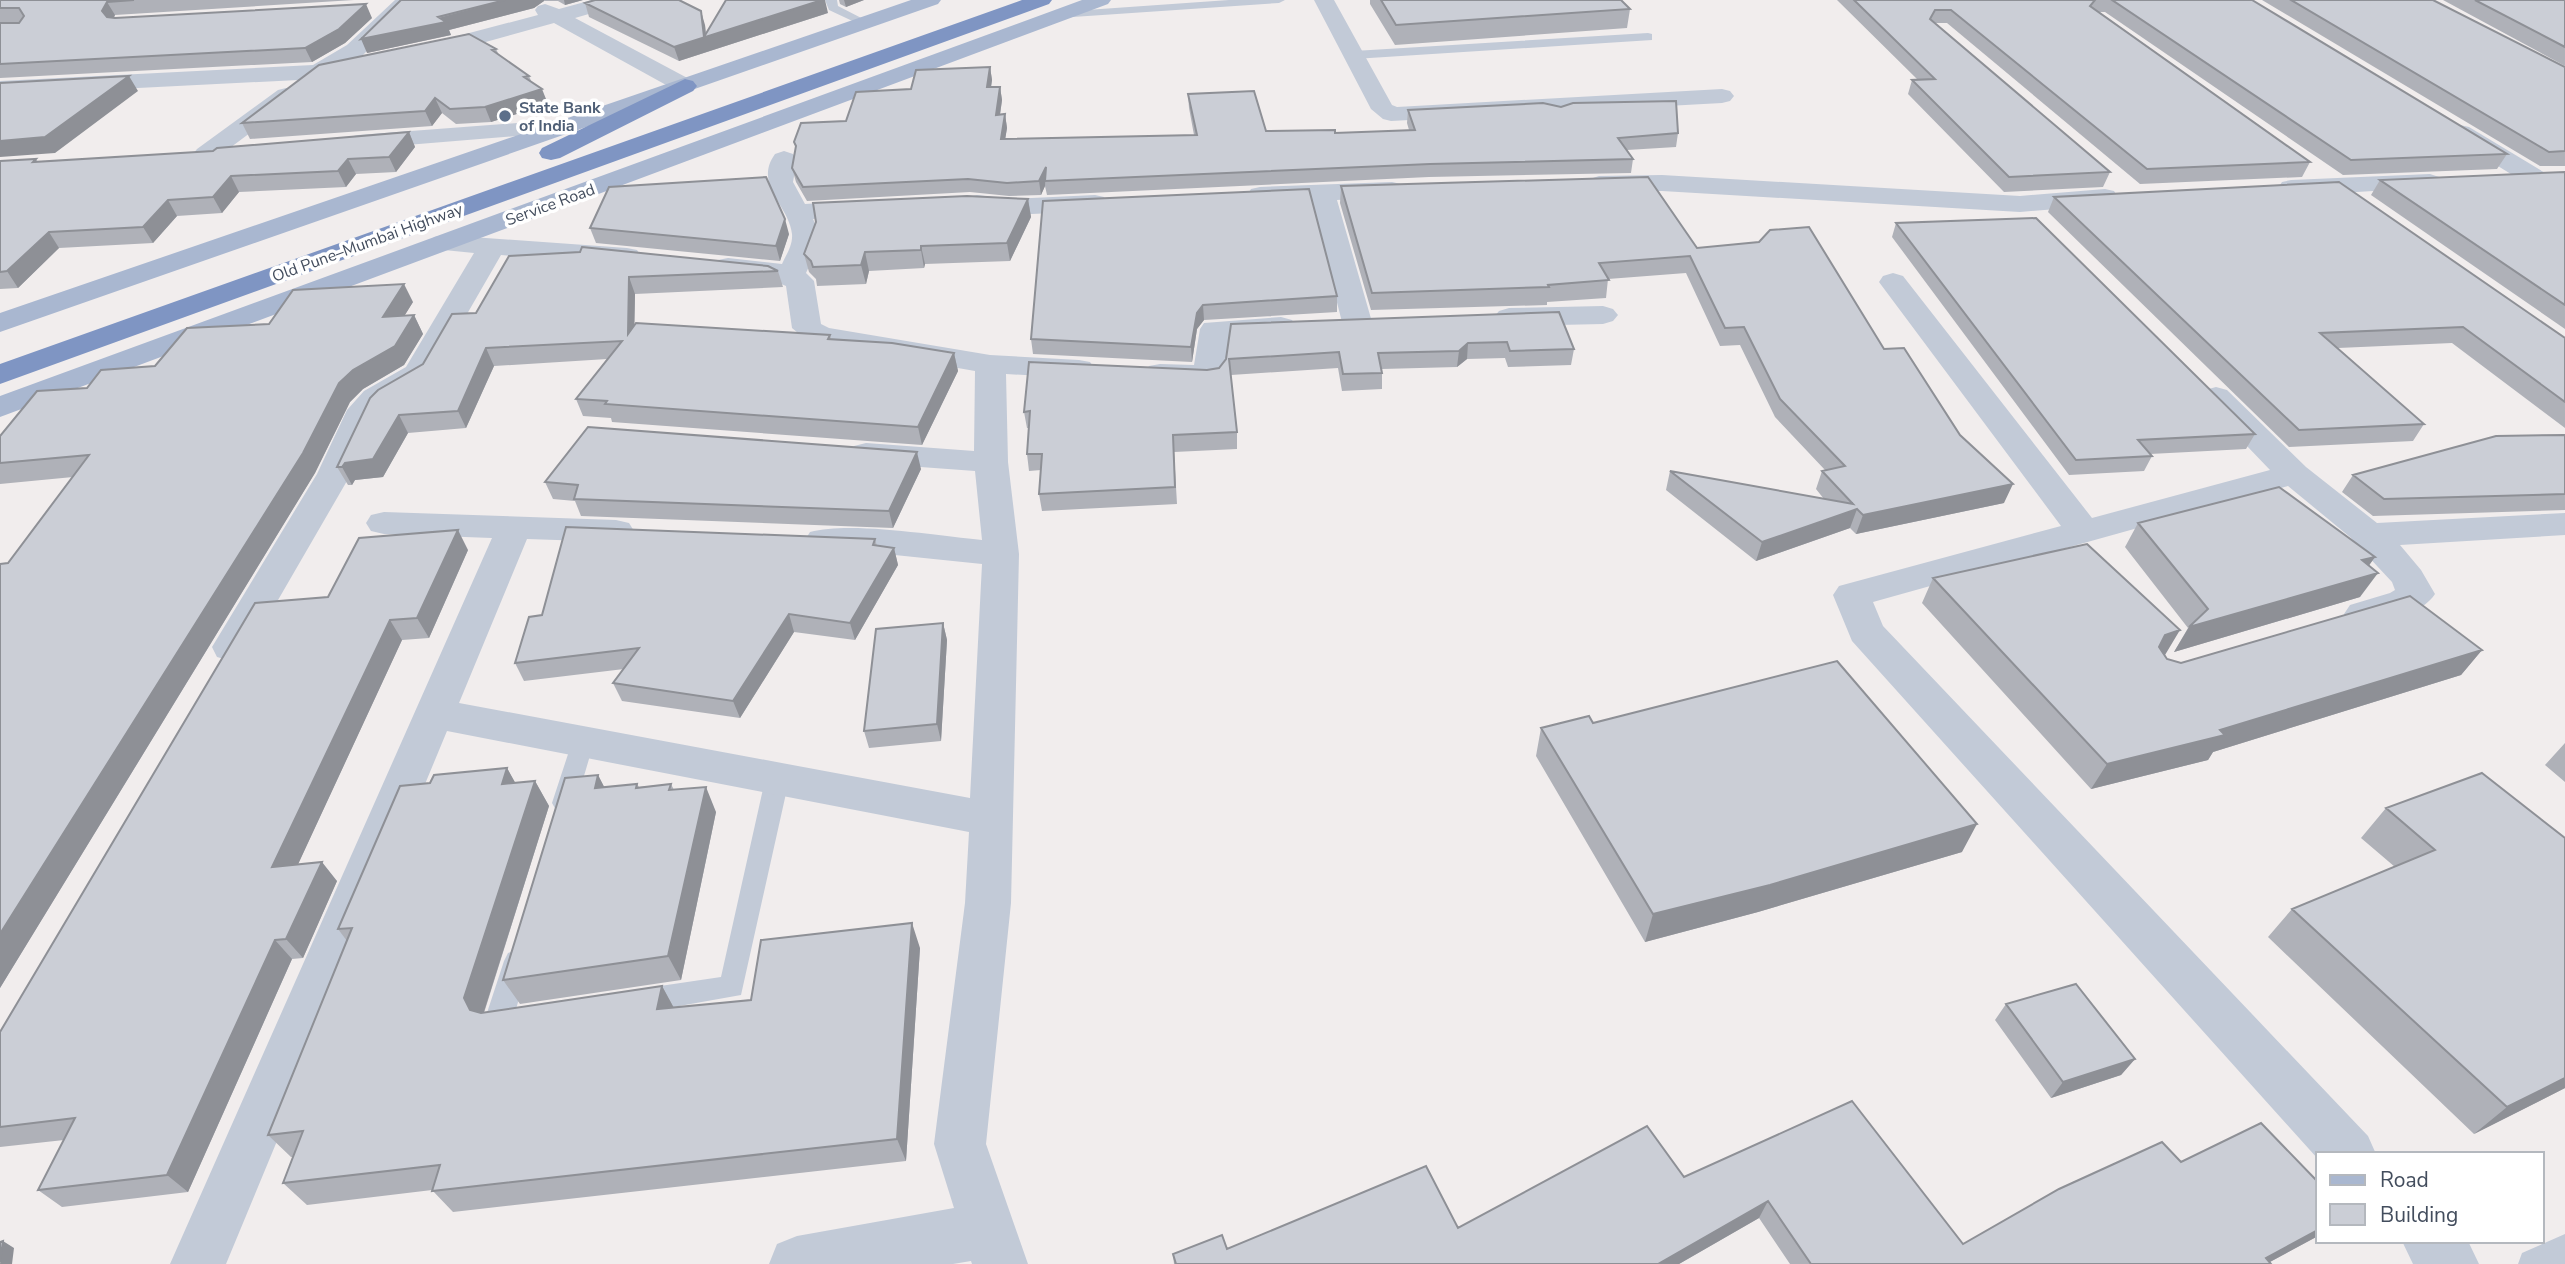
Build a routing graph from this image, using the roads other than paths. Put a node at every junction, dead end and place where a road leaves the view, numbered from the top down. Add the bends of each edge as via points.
1 (526, 0) edge
2 (616, 0) edge
3 (831, 0) edge
4 (932, 0) edge
5 (990, 0) edge
6 (1101, 0) edge
7 (1279, 0) edge
8 (1324, 0) edge
9 (403, 4) edge
10 (1050, 8) edge
11 (371, 10) dead end
12 (558, 17) junction
13 (865, 23) junction
14 (1648, 37) dead end
15 (1354, 55) junction
16 (403, 56) edge
17 (379, 61) edge
18 (318, 72) junction
19 (685, 86) junction
20 (0, 88) edge
21 (1721, 96) dead end
22 (743, 109) junction
23 (2441, 120) edge
24 (569, 126) junction
25 (331, 144) edge
26 (248, 151) edge
27 (551, 153) junction
28 (206, 154) junction
29 (178, 156) edge
30 (784, 159) dead end
31 (2300, 162) edge
32 (2565, 176) edge
33 (2533, 177) junction
34 (2494, 179) edge
35 (2454, 181) edge
36 (1579, 184) edge
37 (2334, 186) junction
38 (2123, 187) dead end
39 (1415, 188) edge
40 (2267, 189) edge
41 (1322, 193) junction
42 (1240, 196) edge
43 (2565, 196) edge
44 (1118, 202) edge
45 (957, 204) edge
46 (2020, 204) junction
47 (891, 207) edge
48 (2368, 210) edge
49 (798, 212) junction
50 (2049, 233) edge
51 (444, 243) junction
52 (492, 247) junction
53 (653, 258) edge
54 (694, 262) edge
55 (790, 276) junction
56 (1893, 282) dead end
57 (148, 308) junction
58 (1604, 315) dead end
59 (1480, 318) edge
60 (0, 323) edge
61 (0, 348) edge
62 (990, 364) junction
63 (0, 375) edge
64 (2196, 378) edge
65 (0, 407) edge
66 (841, 451) edge
67 (991, 462) junction
68 (2294, 474) junction
69 (384, 523) dead end
70 (2565, 524) edge
71 (514, 527) junction
72 (2083, 531) junction
73 (652, 533) edge
74 (2366, 535) junction
75 (789, 538) edge
76 (1000, 554) junction
77 (2324, 625) edge
78 (213, 678) edge
79 (435, 714) junction
80 (583, 742) junction
81 (777, 779) junction
82 (990, 820) junction
83 (558, 826) edge
84 (522, 944) edge
85 (622, 1003) edge
86 (540, 1016) edge
87 (2347, 1152) edge
88 (2432, 1243) edge
89 (994, 1247) edge
90 (2565, 1249) edge
91 (198, 1264) edge
92 (797, 1264) edge
93 (2451, 1264) edge
94 (2533, 1264) edge

1 - 12 street
2 - 12 street
3 - 13 lane via 833,8
4 - 13 main road
5 - 22 highway
6 - 10 main road, Service Road
7 - 10 lane
8 - 15 street
9 - 11 street
9 - 18 street via 355,50
10 - 22 main road, Service Road
12 - 16 street
12 - 19 street
13 - 19 main road
14 - 15 lane
15 - 21 street via 1382,109 1391,114
17 - 18 street
18 - 20 street
18 - 28 street
19 - 24 main road
19 - 27 highway
22 - 27 highway
22 - 51 main road, Service Road
22 - 57 highway, Old Pune–Mumbai Highway
23 - 33 street
24 - 25 street
24 - 60 main road
26 - 28 street
27 - 57 highway, Old Pune–Mumbai Highway
28 - 29 street
30 - 49 street via 780,182
31 - 37 street
32 - 33 street
33 - 34 street
33 - 43 street
35 - 37 street
36 - 46 street via 1662,183
37 - 40 street
37 - 48 street
38 - 46 street
39 - 41 street
41 - 42 street
41 - 62 street via 1345,322 1215,329 1208,375
44 - 45 street
46 - 50 street
47 - 49 street
49 - 55 street via 806,243
51 - 52 street
51 - 65 main road, Service Road
52 - 53 street
52 - 78 street via 418,373 363,410 334,474
54 - 55 street
55 - 62 street via 800,281 807,328 820,336
56 - 72 street
57 - 61 highway
57 - 63 highway
58 - 59 street
62 - 67 street
64 - 68 street
66 - 67 street
67 - 76 street
68 - 72 street
68 - 74 street
69 - 71 street
70 - 74 street
71 - 73 street
71 - 79 street
72 - 87 street via 1852,595 1866,632
74 - 77 street via 2396,561 2412,580 2416,594
75 - 76 street
76 - 82 street
79 - 80 street
79 - 91 street
80 - 81 street
80 - 83 lane
81 - 82 street
81 - 85 lane via 732,987
82 - 89 street via 988,903 960,1144
84 - 86 lane via 498,1022
88 - 93 street
89 - 92 street
90 - 94 lane

